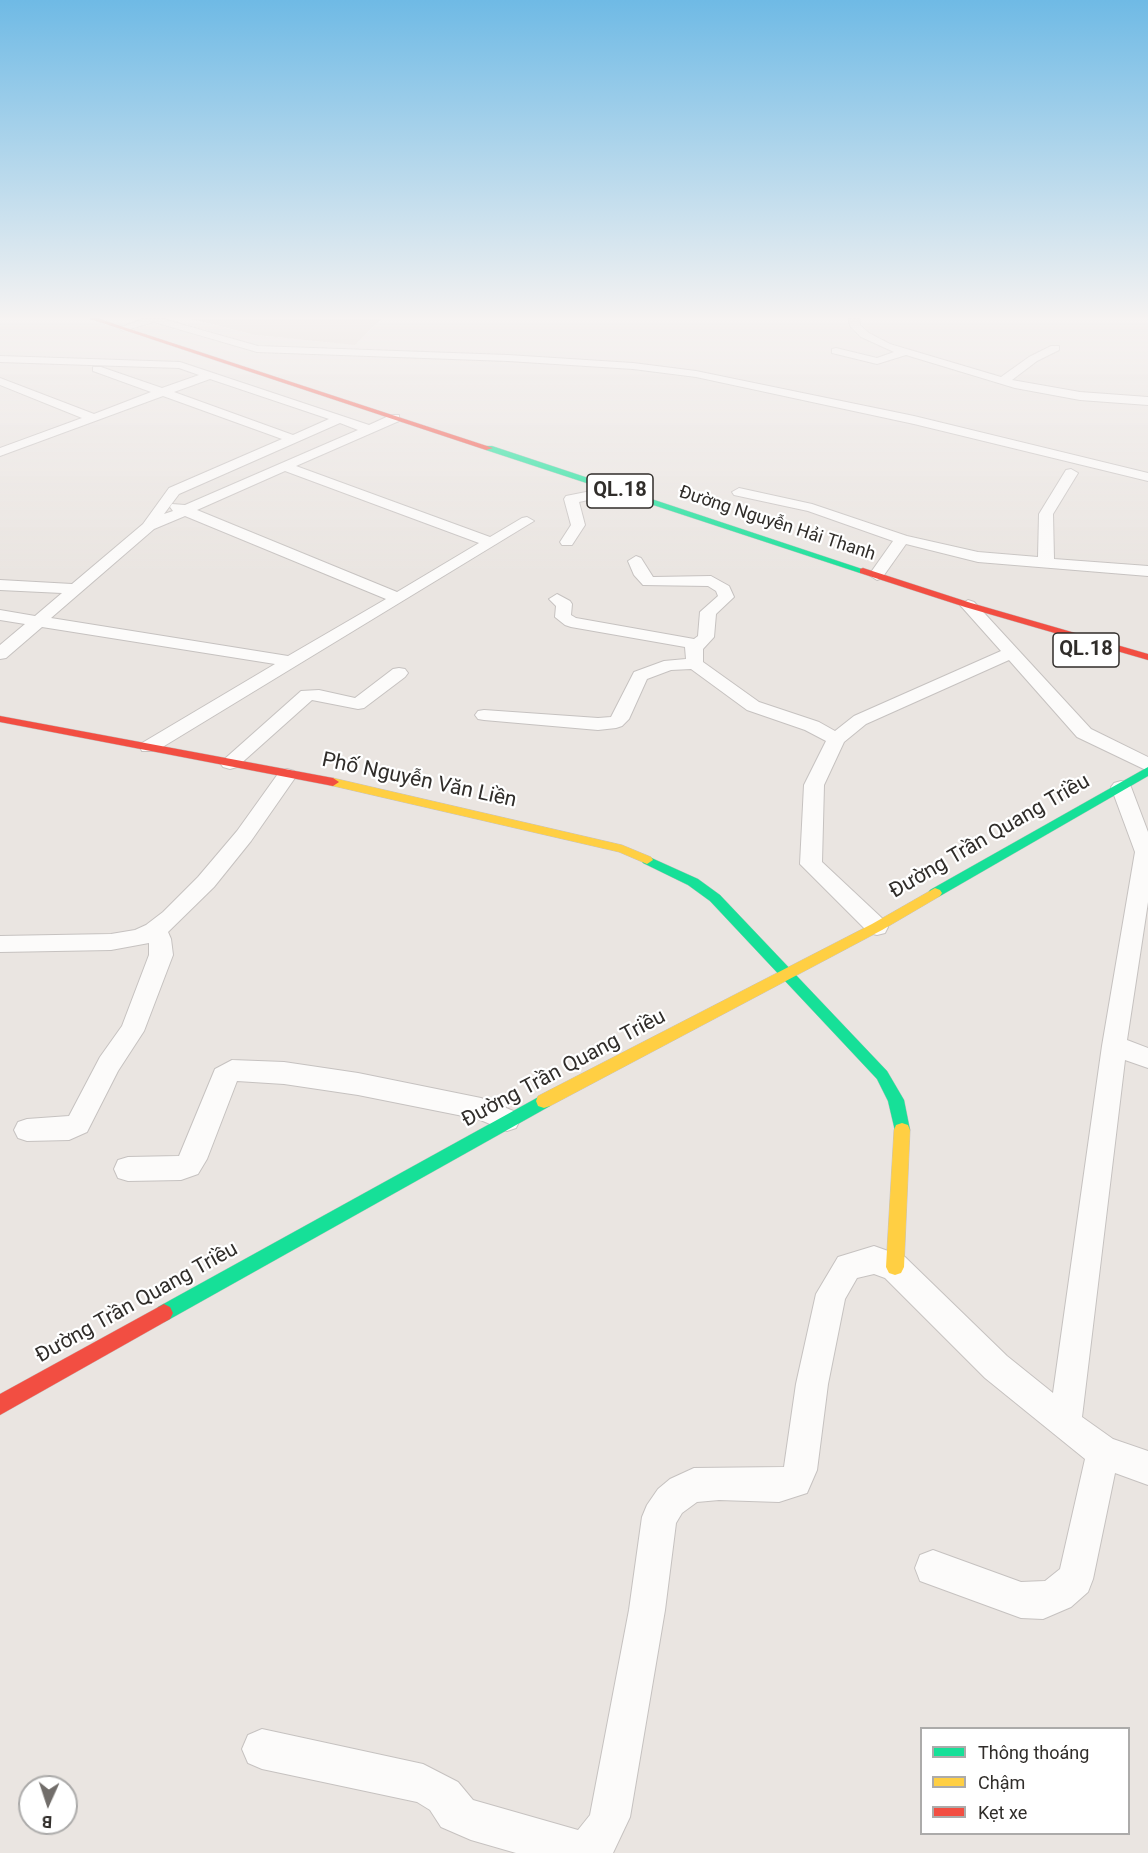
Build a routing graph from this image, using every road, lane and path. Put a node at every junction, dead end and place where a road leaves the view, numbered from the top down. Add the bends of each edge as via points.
1 (62, 405) edge
2 (127, 405) edge
3 (200, 405) edge
4 (300, 405) edge
5 (357, 405) edge
6 (850, 405) edge
7 (94, 418) junction
8 (395, 418) junction
9 (340, 419) junction
10 (369, 429) junction
11 (293, 439) junction
12 (0, 452) edge
13 (285, 466) junction
14 (1071, 473) dead end
15 (1148, 477) edge
16 (616, 490) junction
17 (739, 492) dead end
18 (166, 502) junction
19 (186, 510) junction
20 (526, 521) dead end
21 (148, 527) junction
22 (903, 539) junction
23 (490, 542) junction
24 (567, 542) dead end
25 (636, 561) dead end
26 (1046, 563) junction
27 (1148, 571) edge
28 (877, 575) junction
29 (0, 585) edge
30 (75, 589) junction
31 (398, 598) junction
32 (558, 599) dead end
33 (968, 605) junction
34 (0, 615) edge
35 (38, 621) junction
36 (1024, 623) junction
37 (1011, 653) junction
38 (0, 654) edge
39 (695, 656) junction
40 (1148, 657) edge
41 (291, 662) junction
42 (1126, 666) dead end
43 (399, 673) dead end
44 (484, 715) dead end
45 (0, 719) edge
46 (836, 739) junction
47 (149, 747) junction
48 (230, 763) junction
49 (1148, 765) edge
50 (1148, 771) edge
51 (287, 775) junction
52 (1121, 787) junction
53 (877, 927) junction
54 (154, 931) junction
55 (0, 944) edge
56 (788, 974) junction
57 (1114, 1046) junction
58 (1148, 1058) edge
59 (507, 1120) junction
60 (27, 1130) dead end
61 (128, 1169) dead end
62 (895, 1268) junction
63 (0, 1405) edge
64 (1065, 1424) junction
65 (1103, 1452) junction
66 (1148, 1468) edge
67 (933, 1568) dead end
68 (262, 1749) dead end
69 (584, 1852) edge

1 - 7 street
2 - 7 street
3 - 11 street
4 - 9 street
5 - 8 main road, Đường Nguyễn Hải Thanh / QL.18
6 - 15 street
7 - 12 street
8 - 10 street
8 - 16 main road, Đường Nguyễn Hải Thanh / QL.18
9 - 10 street
9 - 11 street
10 - 13 street
11 - 18 street via 174,490
13 - 19 street
13 - 23 street
14 - 26 street via 1046,513
16 - 24 street via 571,499 578,525
16 - 28 main road, Đường Nguyễn Hải Thanh / QL.18
17 - 22 street via 812,508
18 - 19 street
18 - 21 street
19 - 21 street
19 - 31 street
20 - 23 street
21 - 30 street
22 - 26 street via 978,557
22 - 28 street
23 - 31 street
25 - 39 street via 649,582 711,581 723,589 726,597 706,619 706,637
26 - 27 street
28 - 33 main road, Đường Nguyễn Hải Thanh / QL.18
29 - 30 street
30 - 35 street
31 - 41 street
32 - 39 street via 564,604 563,617 571,622 692,643
33 - 36 main road, Đường Nguyễn Hải Thanh / QL.18
33 - 37 street
34 - 35 street
35 - 38 street
35 - 41 street
36 - 40 main road, Đường Nguyễn Hải Thanh / QL.18
36 - 42 main road, Đường Nguyễn Hải Thanh / QL.18
37 - 46 street via 860,720
37 - 49 street via 1084,733
39 - 44 street via 640,676 616,722
39 - 46 street via 753,706 812,726
41 - 47 street
43 - 48 street via 358,704 307,695
45 - 47 main road, Phố Nguyễn Văn Liền
46 - 53 street via 814,785 811,864
47 - 48 main road, Phố Nguyễn Văn Liền
48 - 51 main road, Phố Nguyễn Văn Liền
50 - 52 main road, Đường Trần Quang Triều
51 - 54 street via 206,882
51 - 56 main road, Phố Nguyễn Văn Liền via 338,783 622,849 693,882 715,898
52 - 53 main road, Đường Trần Quang Triều
52 - 57 street via 1145,852
53 - 56 main road, Đường Trần Quang Triều
54 - 55 street via 139,938 111,942
54 - 60 street via 160,939 161,955 146,997 132,1030 109,1064 78,1124 69,1129
56 - 59 main road, Đường Trần Quang Triều
56 - 62 main road, Phố Nguyễn Văn Liền via 882,1075 896,1100 902,1123
57 - 58 street
57 - 64 street
59 - 61 street via 481,1109 358,1084 232,1070 224,1076 188,1165
59 - 63 main road, Đường Trần Quang Triều
62 - 64 street via 996,1367
62 - 69 street via 874,1260 848,1267 831,1294 812,1384 800,1470 795,1480 779,1485 694,1485 670,1501 658,1517 647,1610 610,1817 602,1836
64 - 65 street
65 - 66 street
65 - 67 street via 1075,1579 1058,1594 1043,1601 1021,1600
68 - 69 street via 423,1784 444,1796 455,1813 471,1820

